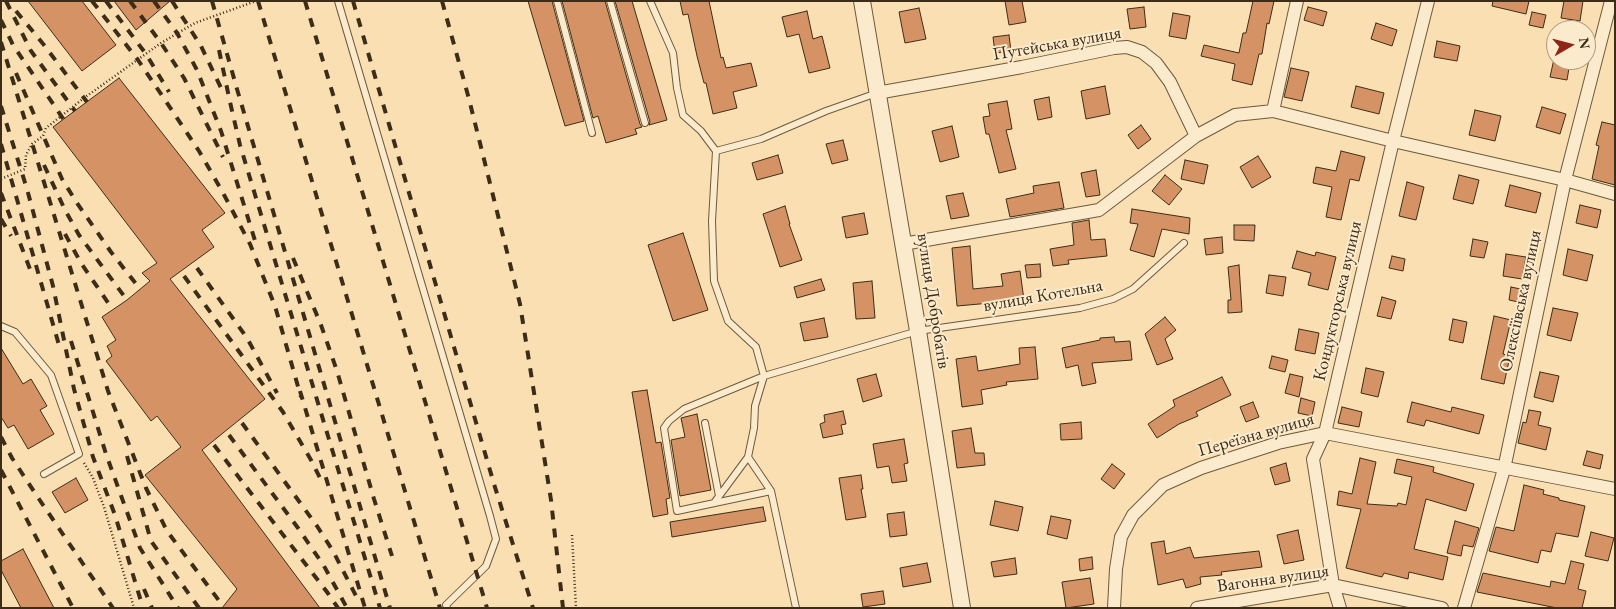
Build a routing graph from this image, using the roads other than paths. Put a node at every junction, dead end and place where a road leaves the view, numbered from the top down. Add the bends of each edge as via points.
1 (338, 1) edge
2 (557, 1) edge
3 (610, 1) edge
4 (650, 1) edge
5 (862, 1) edge
6 (1297, 1) edge
7 (1428, 1) edge
8 (1611, 1) edge
9 (877, 93) junction
10 (1273, 111) junction
11 (645, 123) dead end
12 (592, 133) dead end
13 (1196, 136) junction
14 (1392, 141) junction
15 (716, 151) junction
16 (1565, 180) junction
17 (1615, 194) edge
18 (1184, 243) dead end
19 (903, 244) junction
20 (1, 326) edge
21 (918, 331) junction
22 (764, 376) junction
23 (705, 423) dead end
24 (1325, 433) junction
25 (748, 457) junction
26 (1504, 469) junction
27 (44, 474) dead end
28 (1615, 489) edge
29 (772, 491) junction
30 (719, 496) junction
31 (714, 503) junction
32 (1333, 585) junction
33 (447, 608) edge
34 (796, 608) edge
35 (962, 608) edge
36 (1114, 608) edge
37 (1197, 608) edge
38 (1340, 608) edge
39 (1442, 608) edge
40 (1464, 608) edge

1 - 33 lane via 496,538 486,566 446,605
2 - 12 lane
3 - 11 lane
4 - 15 lane via 673,53 683,115
5 - 9 street, вулиця Добробатів
6 - 10 street
7 - 14 street, Кондукторська вулиця
8 - 16 street, Олексіївська вулиця
9 - 13 street, Путейська вулиця via 1127,47 1142,52 1156,63 1170,82
9 - 15 lane via 761,139
9 - 19 street, вулиця Добробатів
10 - 13 street via 1235,115
10 - 14 street
13 - 19 street via 1099,210
14 - 16 street
14 - 24 street, Кондукторська вулиця
15 - 22 lane via 712,221 714,281 728,321 756,347
16 - 17 street
16 - 26 street, Олексіївська вулиця
18 - 21 lane, вулиця Котельна via 1133,288 1113,299 1080,308
19 - 21 street, вулиця Добробатів
20 - 27 lane via 15,332 50,376 79,454
21 - 22 lane, вулиця Котельна
21 - 35 street, вулиця Добробатів
22 - 25 lane via 755,406
22 - 31 lane, вулиця Котельна via 684,409 664,428 677,510
23 - 30 lane
24 - 26 street, Переїзна вулиця
24 - 32 street, Кондукторська вулиця via 1313,459
24 - 36 street, Переїзна вулиця via 1278,443 1201,468 1163,485 1133,515 1121,537
25 - 29 lane
25 - 30 lane
26 - 28 street, Переїзна вулиця
26 - 40 street, Олексіївська вулиця
29 - 31 lane
29 - 34 lane
30 - 31 lane
32 - 37 street, Вагонна вулиця
32 - 38 street, Кондукторська вулиця
32 - 39 street, Вагонна вулиця

